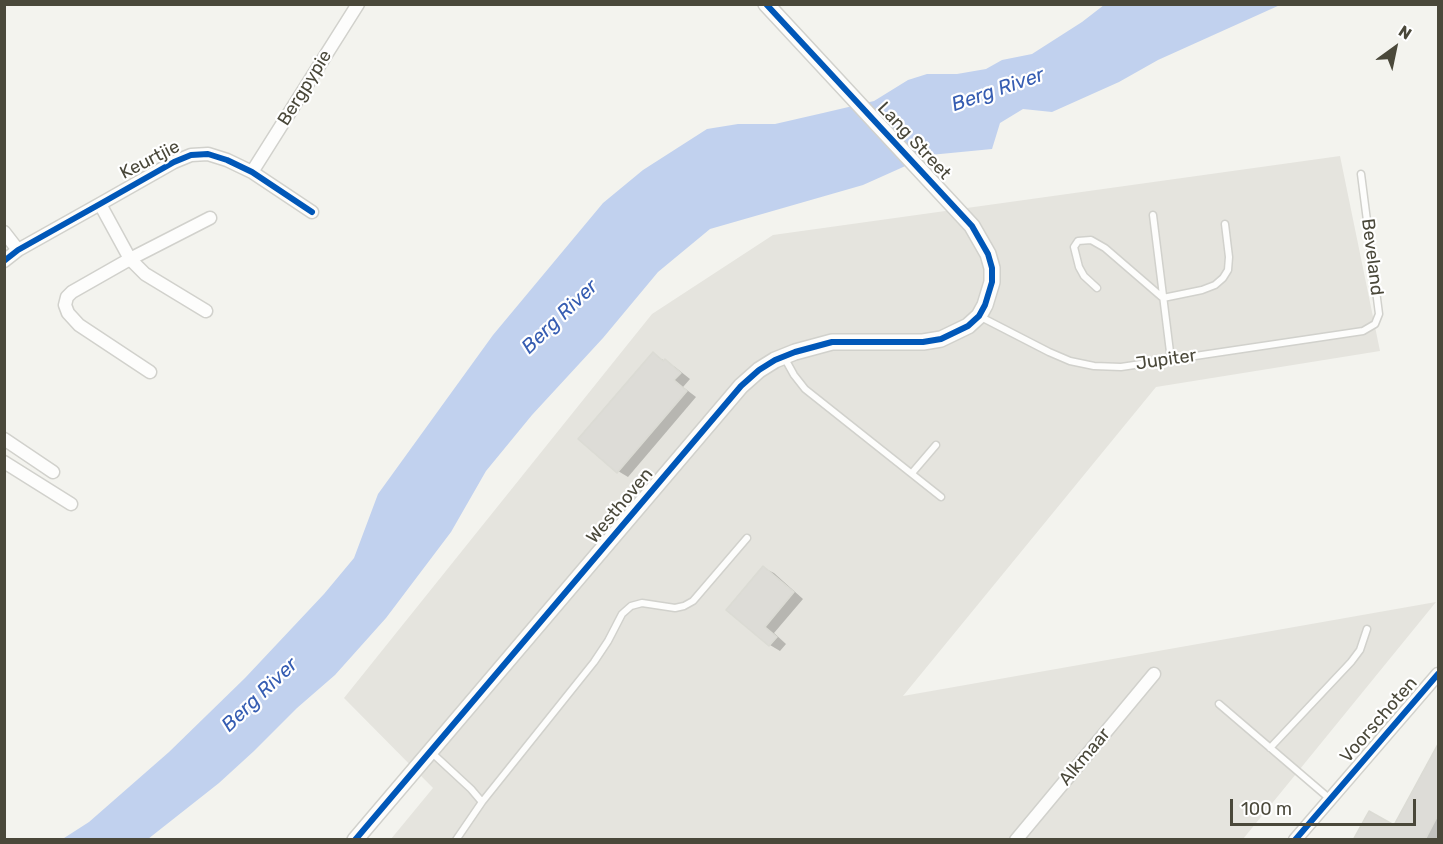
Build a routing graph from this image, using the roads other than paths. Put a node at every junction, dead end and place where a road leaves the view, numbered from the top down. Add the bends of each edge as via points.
1 (358, 4) edge
2 (766, 4) edge
3 (252, 172) junction
4 (1361, 174) dead end
5 (100, 204) junction
6 (312, 212) dead end
7 (1153, 215) dead end
8 (210, 218) dead end
9 (1225, 224) dead end
10 (4, 232) edge
11 (18, 250) junction
12 (130, 259) junction
13 (4, 261) edge
14 (1097, 288) dead end
15 (1163, 298) junction
16 (206, 311) dead end
17 (979, 316) junction
18 (1363, 331) joint
19 (784, 356) junction
20 (1171, 360) junction
21 (150, 372) dead end
22 (4, 439) edge
23 (936, 445) dead end
24 (4, 462) edge
25 (53, 472) dead end
26 (912, 473) junction
27 (941, 497) dead end
28 (72, 504) dead end
29 (747, 538) dead end
30 (1367, 628) dead end
31 (1154, 674) dead end
32 (1438, 675) edge
33 (1219, 704) dead end
34 (1270, 748) junction
35 (430, 752) junction
36 (1330, 799) junction
37 (482, 802) junction
38 (355, 840) edge
39 (456, 840) edge
40 (1016, 840) edge
41 (1295, 840) edge

1 - 3 street, Bergpypie
2 - 17 street, Lang Street via 972,226 988,254 992,282
3 - 5 street, Keurtjie via 208,154 191,155
3 - 6 street, Keurtjie
4 - 18 lane, Beveland via 1379,314 1375,324
5 - 11 street, Keurtjie
5 - 12 street
7 - 15 lane
8 - 12 street
9 - 15 lane via 1229,257 1223,278 1202,290
10 - 11 street
11 - 13 street, Keurtjie
12 - 16 street via 145,274
12 - 21 street via 72,292 65,305 79,325
14 - 15 lane via 1079,267 1074,248 1078,241 1091,240 1105,248
15 - 20 lane
17 - 19 street, Westhoven via 941,339 832,342
17 - 20 lane, Jupiter via 1070,361 1121,367
18 - 20 lane, Jupiter
19 - 26 lane via 804,389
19 - 35 street, Westhoven via 741,386
22 - 25 street
23 - 26 lane
24 - 28 street
26 - 27 lane
29 - 37 lane via 693,601 675,608 642,603 622,614 594,662
30 - 34 lane via 1360,650 1351,662
31 - 40 street, Alkmaar
32 - 36 street, Voorschoten
33 - 34 lane
34 - 36 lane
35 - 37 lane
35 - 38 street, Westhoven
36 - 41 street, Voorschoten
37 - 39 lane

